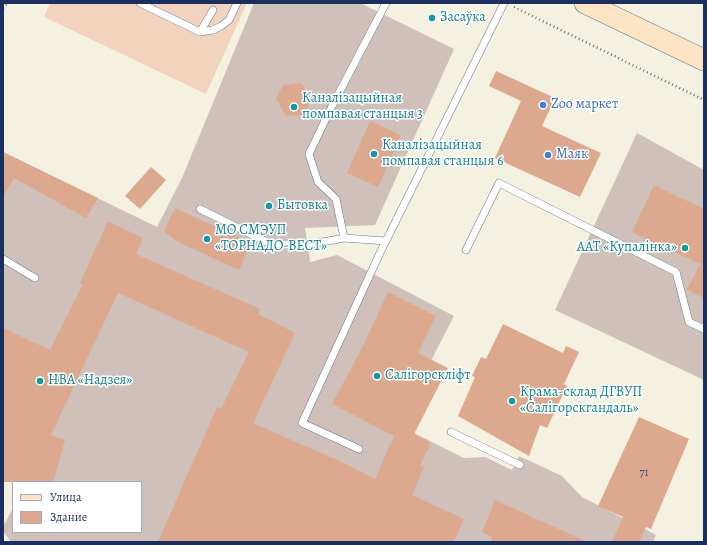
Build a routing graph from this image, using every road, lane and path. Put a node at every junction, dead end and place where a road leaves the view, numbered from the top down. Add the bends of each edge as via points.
1 (8, 3) edge
2 (140, 3) edge
3 (237, 3) edge
4 (386, 3) edge
5 (504, 3) edge
6 (585, 3) edge
7 (512, 6) dead end
8 (3, 8) edge
9 (213, 10) dead end
10 (200, 32) junction
11 (704, 60) edge
12 (704, 100) edge
13 (200, 209) dead end
14 (344, 238) junction
15 (386, 241) junction
16 (466, 250) dead end
17 (3, 259) edge
18 (35, 278) dead end
19 (704, 329) edge
20 (451, 432) dead end
21 (360, 449) dead end
22 (520, 465) dead end

1 - 8 path
2 - 10 lane
3 - 10 lane via 229,20 222,26
4 - 14 lane via 309,154 318,182 336,199
5 - 15 lane
6 - 11 main road
7 - 12 path
9 - 10 lane
13 - 14 lane via 271,244 312,244
14 - 15 lane
15 - 21 lane via 302,423
16 - 19 lane via 499,183 676,272 688,322
17 - 18 lane
20 - 22 lane

